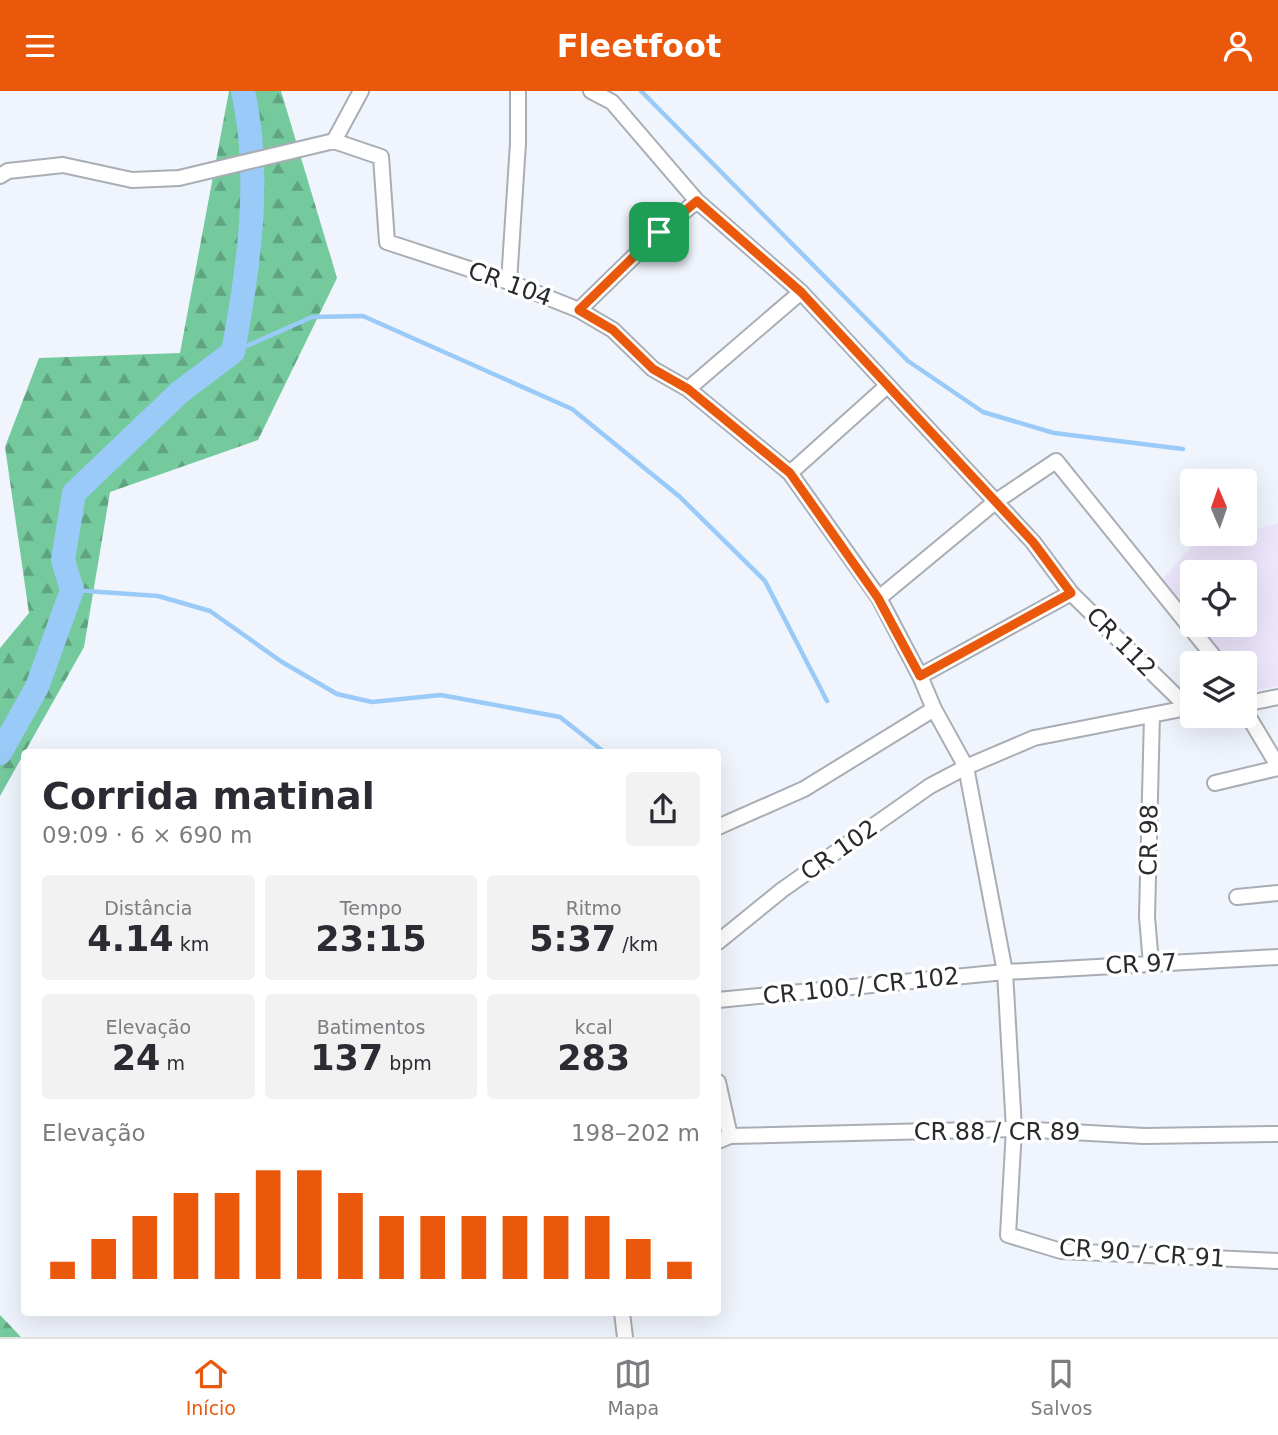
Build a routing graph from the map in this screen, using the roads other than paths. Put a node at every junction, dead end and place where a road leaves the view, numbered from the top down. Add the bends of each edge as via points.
1 (361, 91) edge
2 (518, 91) edge
3 (591, 91) edge
4 (334, 141) junction
5 (0, 176) edge
6 (697, 201) junction
7 (509, 282) junction
8 (801, 292) junction
9 (579, 310) junction
10 (887, 386) junction
11 (688, 389) junction
12 (790, 473) junction
13 (995, 502) junction
14 (1071, 593) junction
15 (878, 598) junction
16 (1209, 651) edge
17 (920, 676) junction
18 (1278, 697) edge
19 (1180, 699) edge
20 (1257, 701) edge
21 (934, 709) junction
22 (1180, 709) edge
23 (1152, 715) junction
24 (1257, 725) edge
25 (966, 767) junction
26 (1278, 767) edge
27 (1215, 783) dead end
28 (721, 826) edge
29 (1278, 893) edge
30 (1237, 897) dead end
31 (721, 940) edge
32 (1278, 957) edge
33 (1152, 964) junction
34 (1005, 972) junction
35 (721, 1000) edge
36 (721, 1110) edge
37 (1014, 1129) junction
38 (1278, 1134) edge
39 (724, 1138) edge
40 (1008, 1235) joint
41 (1278, 1261) edge
42 (622, 1316) edge
43 (625, 1337) edge

1 - 4 street
2 - 7 street
3 - 6 street, CR 112 via 612,102
4 - 5 street via 179,178 132,180 63,165 8,171
4 - 7 street, CR 104 via 381,157 387,242
6 - 8 street, CR 112
6 - 9 street
7 - 9 street, CR 104
8 - 10 street, CR 112
8 - 11 street
9 - 11 street, CR 104 via 613,330 653,369
10 - 12 street
10 - 13 street, CR 112
11 - 12 street, CR 104
12 - 15 street, CR 104
13 - 14 street, CR 112 via 1033,542
13 - 15 street
13 - 16 street via 1056,461
14 - 17 street
14 - 19 street, CR 112
15 - 17 street, CR 104
17 - 21 street, CR 104
18 - 20 street
21 - 25 street, CR 104
21 - 28 street via 804,789
22 - 23 street, CR 102
23 - 25 street, CR 102 via 1034,738
23 - 33 street, CR 98 via 1147,917
24 - 26 street
25 - 31 street, CR 102 via 930,786 782,890
25 - 34 street, CR 104
26 - 27 street
29 - 30 street
32 - 33 street, CR 97
33 - 34 street, CR 97
34 - 35 street, CR 100 / CR 102
34 - 37 street, CR 104
36 - 39 street
37 - 38 street, CR 88 / CR 89 via 1144,1136
37 - 39 street, CR 88 / CR 89
37 - 40 street, CR 104
40 - 41 street, CR 90 / CR 91 via 1061,1251
42 - 43 street

